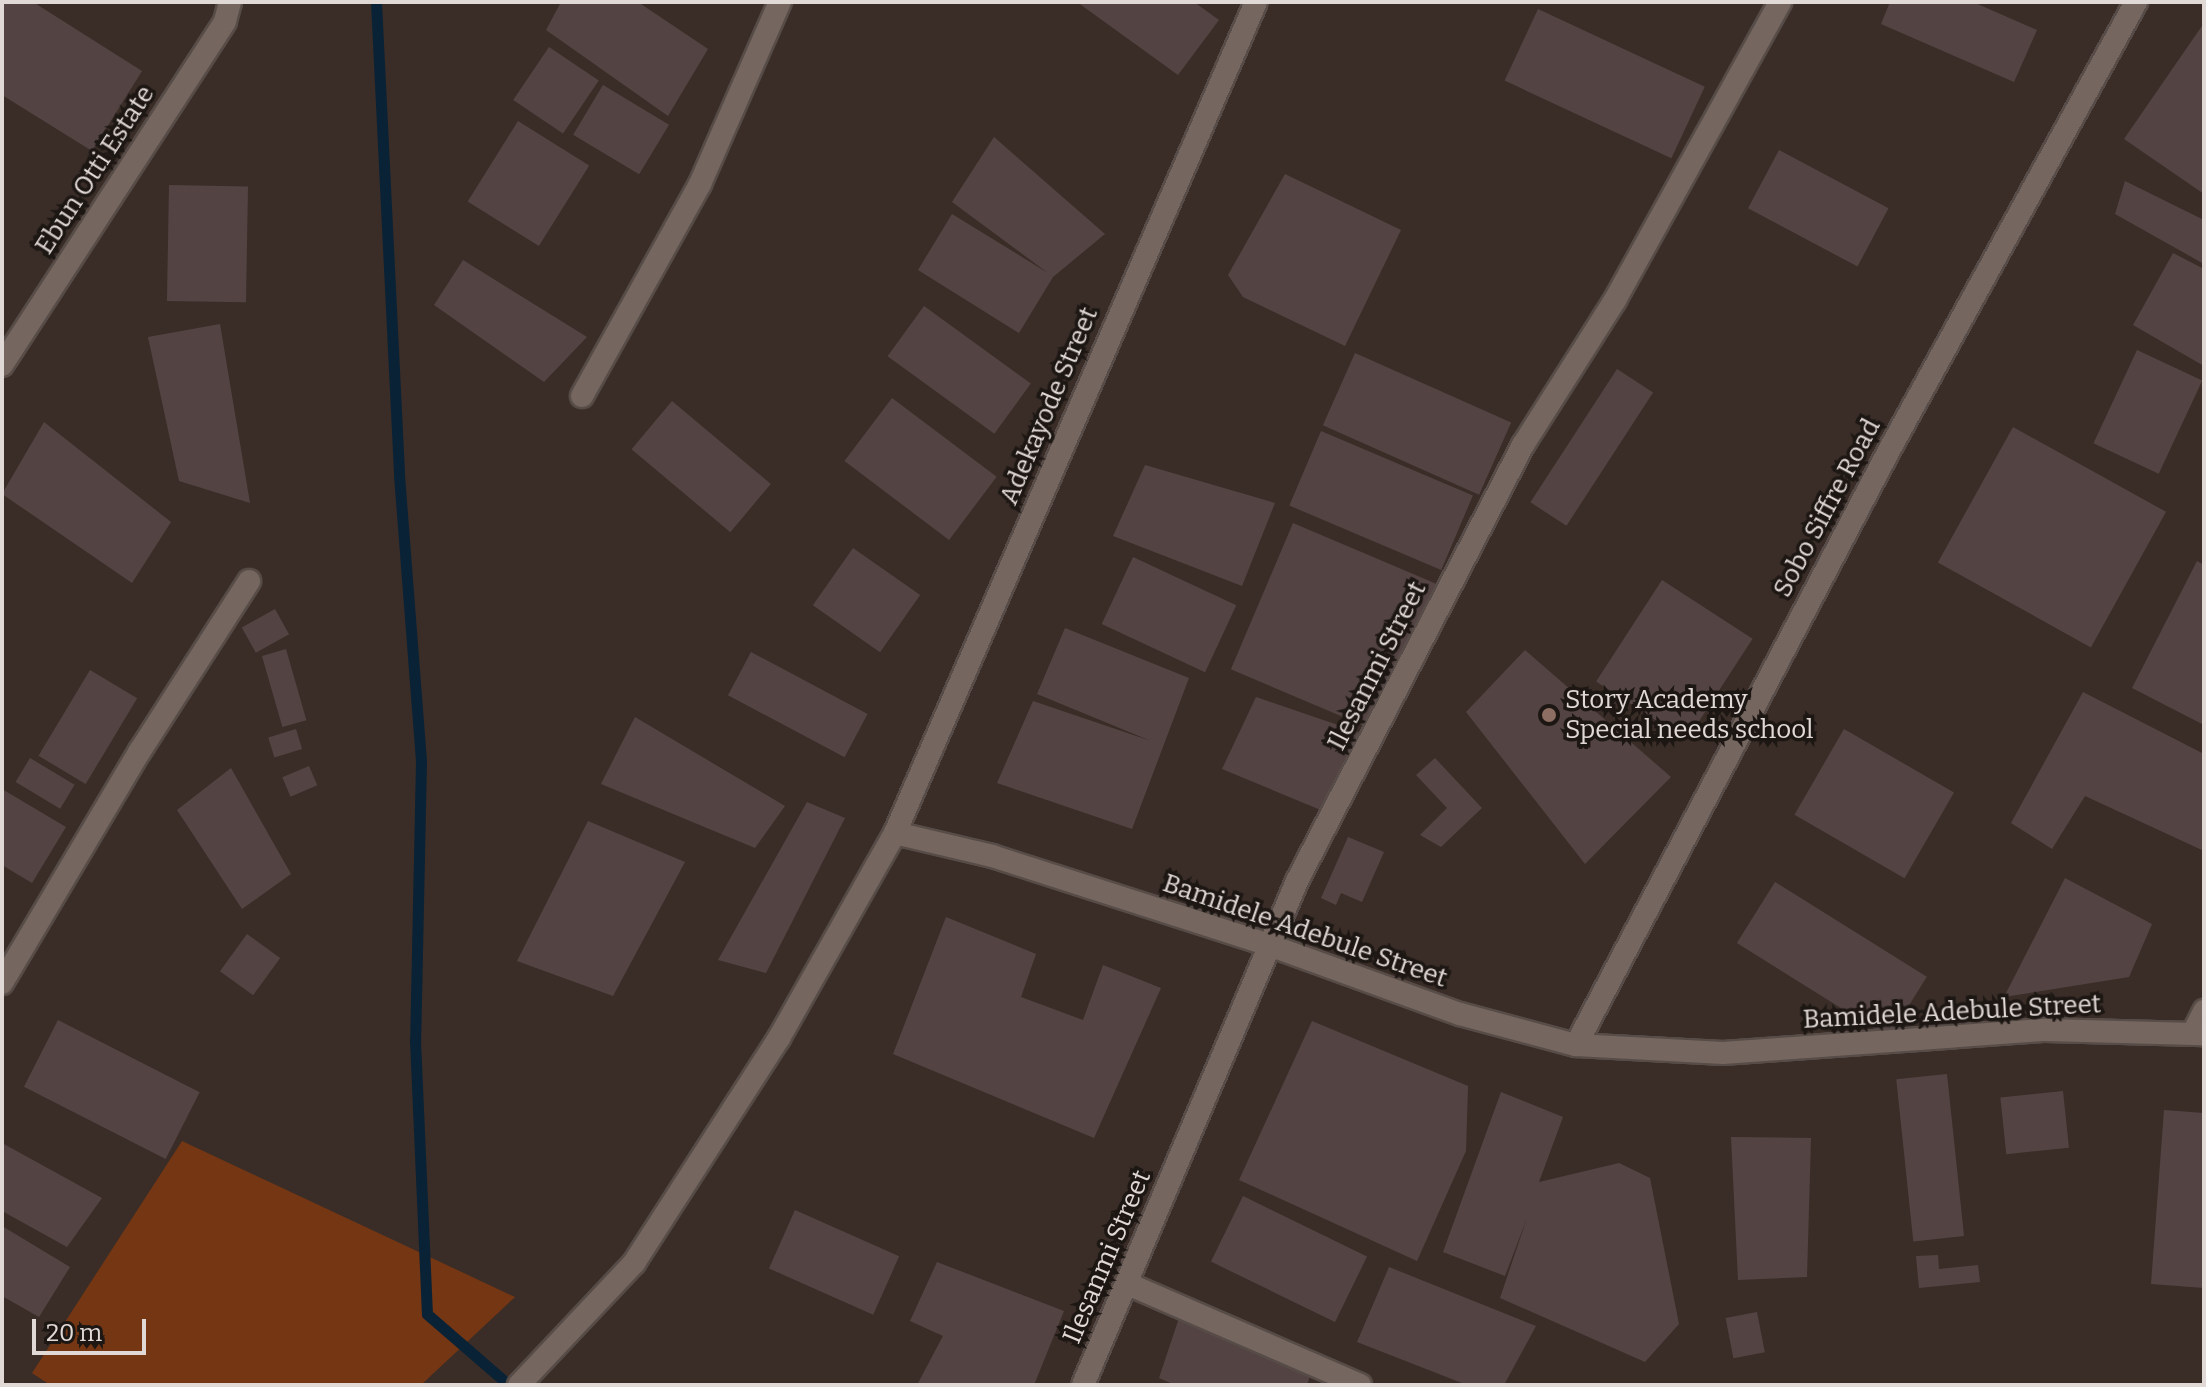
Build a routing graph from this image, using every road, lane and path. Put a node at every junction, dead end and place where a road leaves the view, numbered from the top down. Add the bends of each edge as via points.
1 (230, 2) edge
2 (780, 2) edge
3 (1780, 2) edge
4 (2136, 2) edge
5 (1250, 4) edge
6 (2, 365) edge
7 (582, 396) dead end
8 (249, 581) dead end
9 (895, 833) junction
10 (1269, 945) junction
11 (2, 983) edge
12 (2204, 1011) edge
13 (2198, 1033) edge
14 (1576, 1045) junction
15 (1128, 1284) junction
16 (519, 1385) edge
17 (1083, 1385) edge
18 (1360, 1385) edge

1 - 6 street, Ebun Otti Estate via 225,21
2 - 7 street via 700,184
3 - 10 street, Ilesanmi Street via 1615,300 1523,445
4 - 14 street, Sobo Siffre Road via 1892,445
5 - 9 street, Adekayode Street
8 - 11 street
9 - 10 street, Bamidele Adebule Street via 992,856
9 - 16 street via 779,1038 634,1263
10 - 14 street, Bamidele Adebule Street via 1460,1014
10 - 15 street, Ilesanmi Street
12 - 13 street
13 - 14 street, Bamidele Adebule Street via 2046,1030 1723,1053
15 - 17 street, Ilesanmi Street
15 - 18 street

